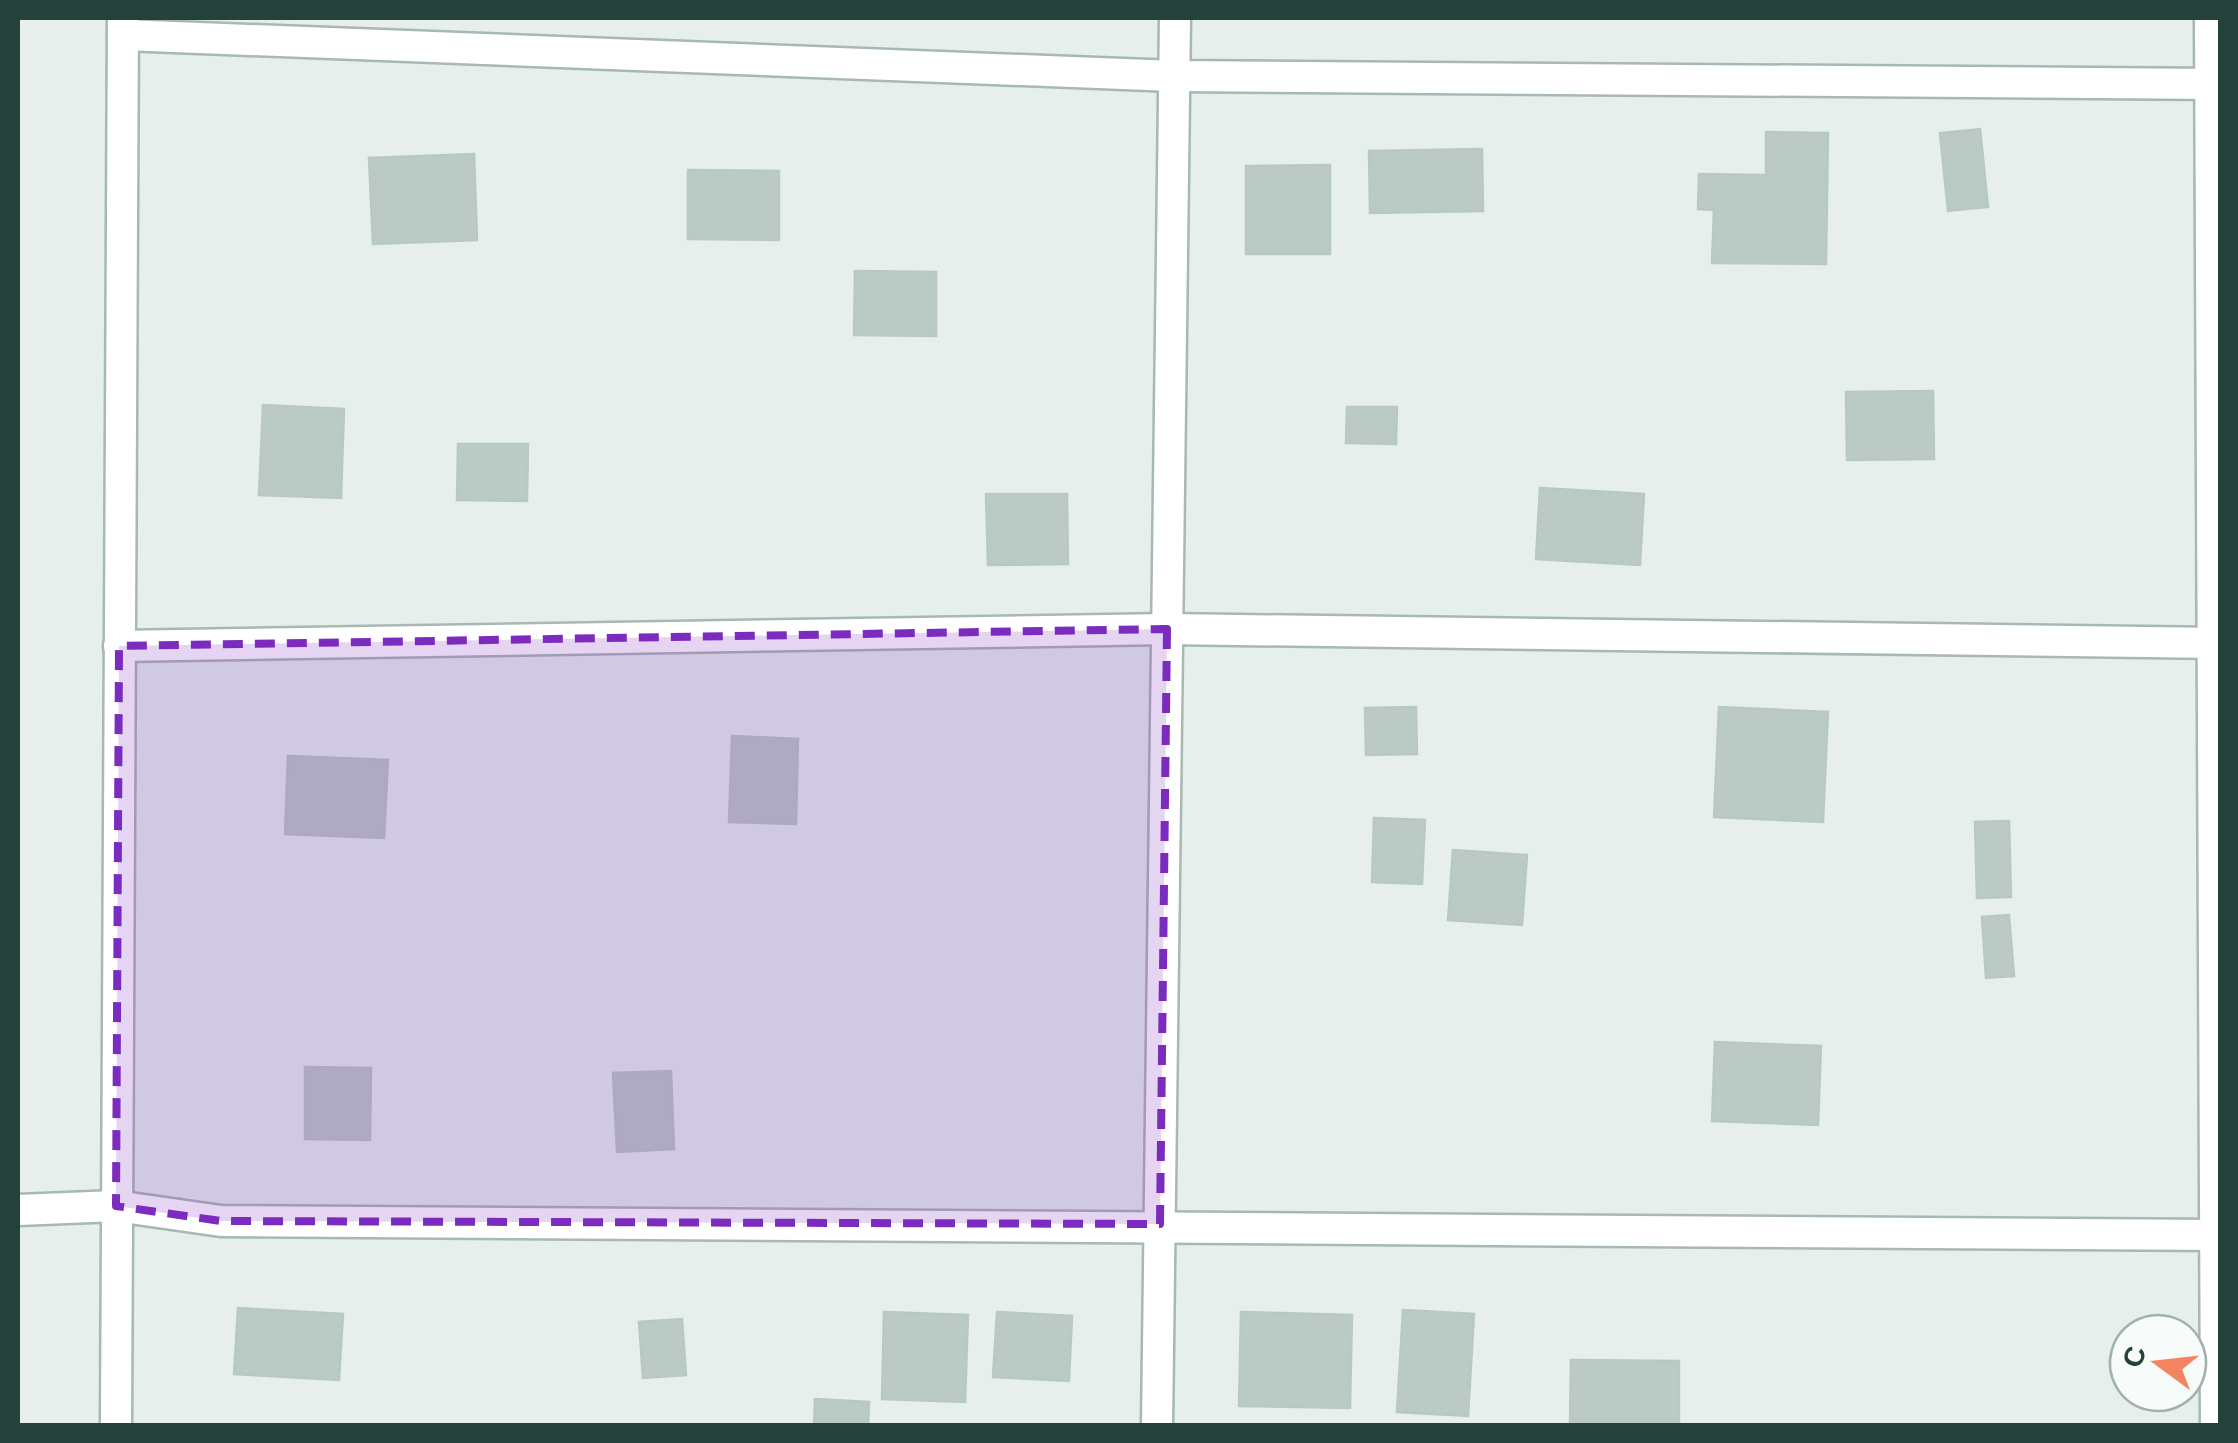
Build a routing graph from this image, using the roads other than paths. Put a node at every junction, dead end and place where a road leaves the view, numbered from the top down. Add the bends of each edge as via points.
1 (1175, 18) edge
2 (2210, 18) edge
3 (123, 26) edge
4 (1174, 76) junction
5 (2216, 84) edge
6 (1168, 630) junction
7 (2215, 642) edge
8 (120, 646) junction
9 (116, 1206) junction
10 (18, 1210) edge
11 (1160, 1224) junction
12 (2217, 1235) edge
13 (116, 1426) edge
14 (1158, 1426) edge
15 (2216, 1426) edge

1 - 4 street
2 - 5 street
3 - 4 street
3 - 8 street
4 - 5 street
4 - 6 street
5 - 7 street
6 - 7 street
6 - 8 street
6 - 11 street
7 - 12 street
8 - 9 street
9 - 10 street
9 - 11 street via 221,1222
9 - 13 street
11 - 12 street
11 - 14 street
12 - 15 street

